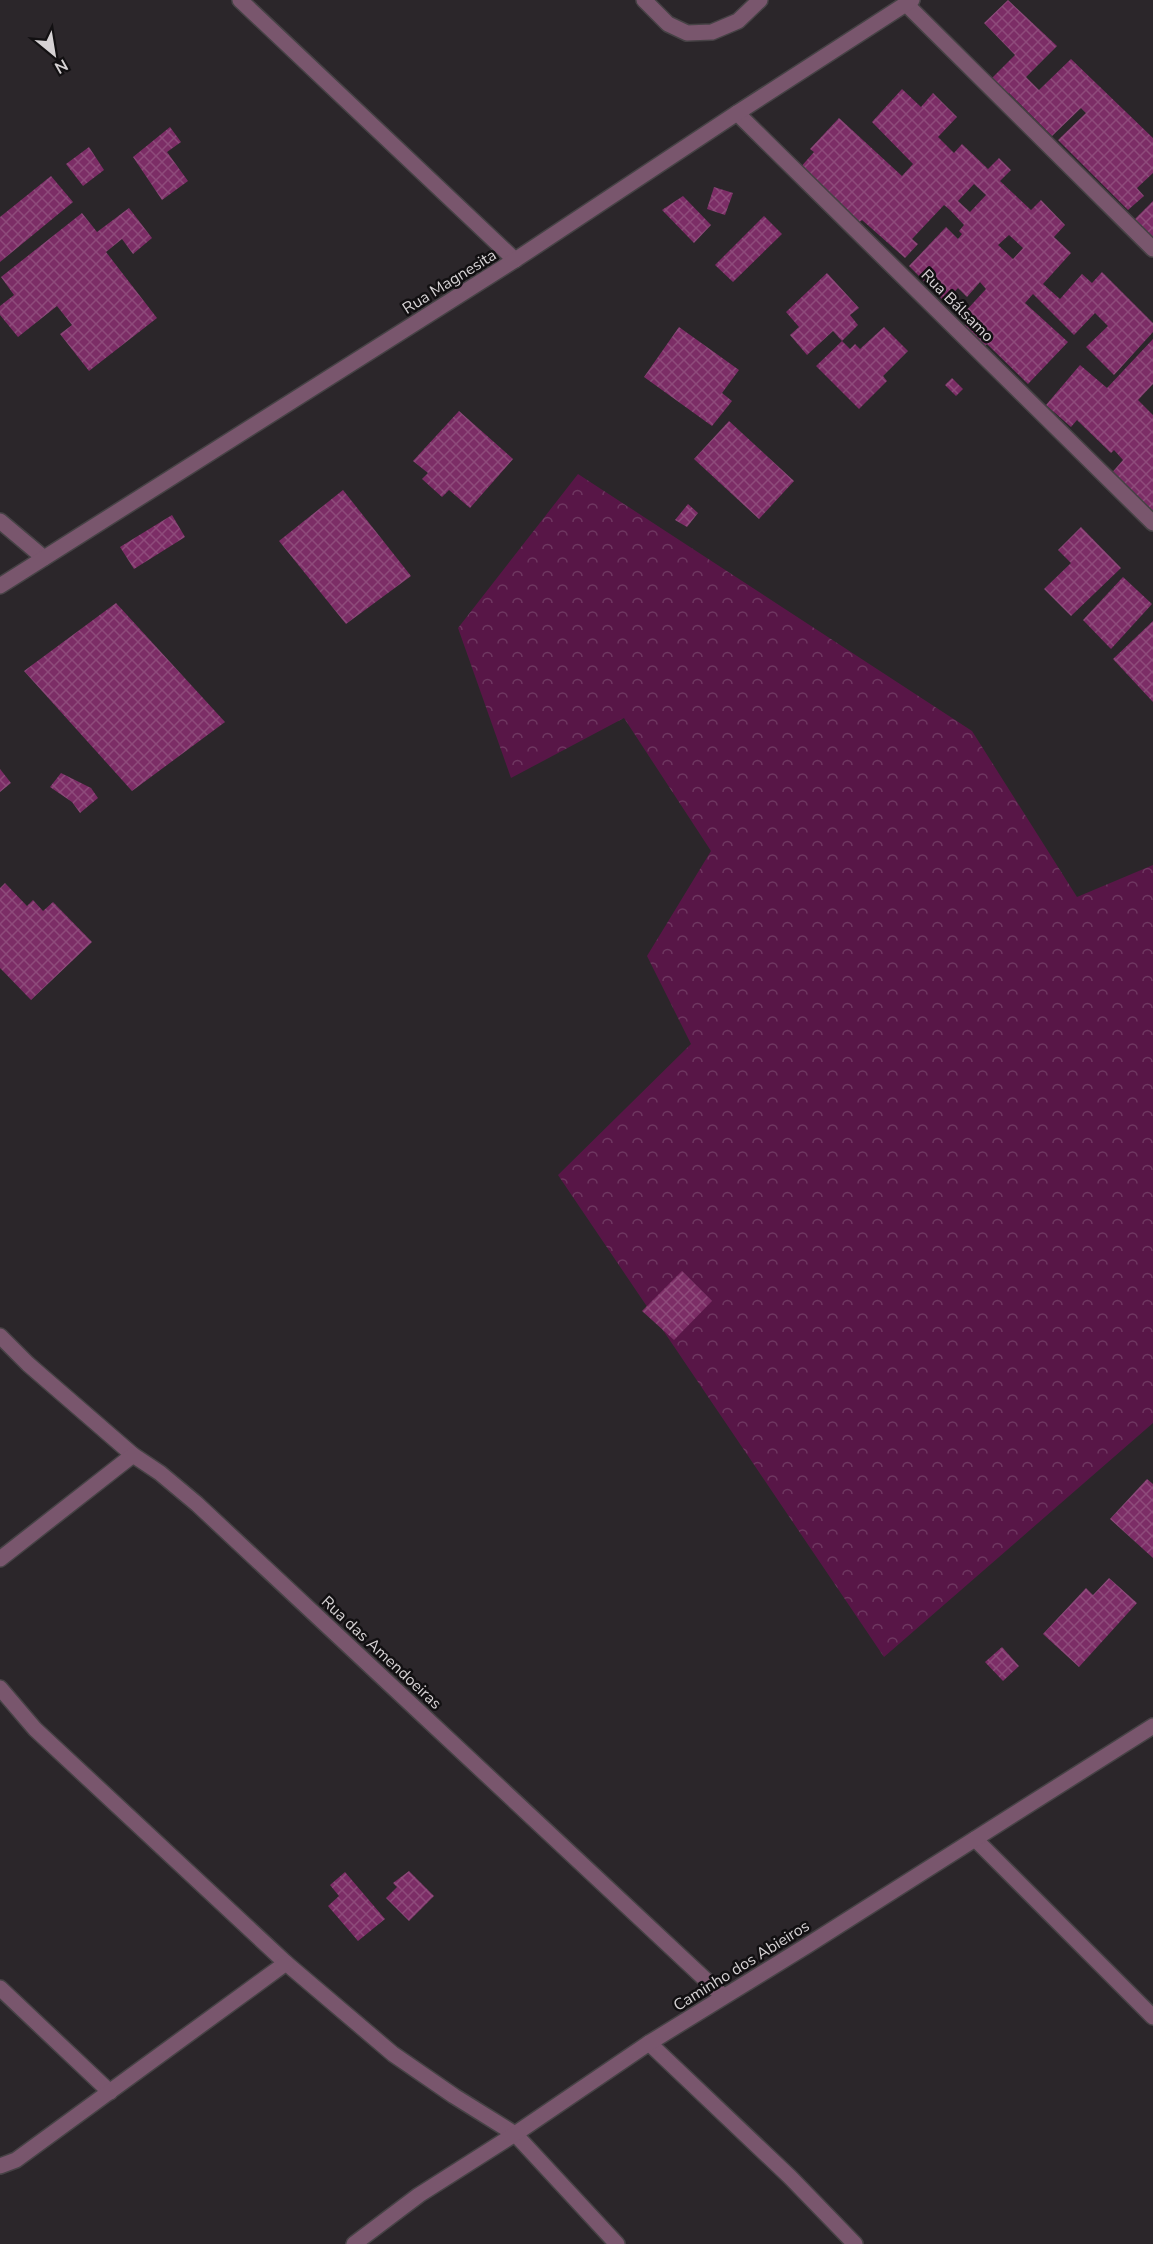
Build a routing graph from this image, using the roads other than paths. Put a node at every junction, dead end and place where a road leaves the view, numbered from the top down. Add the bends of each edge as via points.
1 (240, 0) edge
2 (644, 0) edge
3 (760, 0) edge
4 (909, 2) edge
5 (737, 113) junction
6 (1153, 249) edge
7 (516, 260) junction
8 (0, 521) edge
9 (1153, 523) edge
10 (44, 558) junction
11 (0, 586) edge
12 (0, 1336) edge
13 (133, 1455) junction
14 (0, 1559) edge
15 (0, 1688) edge
16 (1153, 1726) edge
17 (975, 1839) junction
18 (286, 1963) junction
19 (0, 1988) edge
20 (723, 1996) junction
21 (1153, 2017) edge
22 (650, 2043) junction
23 (110, 2092) junction
24 (515, 2134) junction
25 (0, 2166) edge
26 (354, 2244) edge
27 (617, 2244) edge
28 (855, 2244) edge

1 - 7 street
2 - 3 street via 668,24 687,33 712,32 738,21
4 - 5 street, Rua Magnesita
4 - 6 street
5 - 7 street, Rua Magnesita
5 - 9 street, Rua Bálsamo
7 - 10 street, Rua Magnesita
8 - 10 street
10 - 11 street, Rua Magnesita
12 - 13 street, Rua das Amendoeiras
13 - 14 street
13 - 20 street, Rua das Amendoeiras via 206,1512
15 - 18 street via 35,1729
16 - 17 street, Caminho dos Abieiros
17 - 20 street, Caminho dos Abieiros
17 - 21 street
18 - 23 street
18 - 24 street via 393,2054
19 - 23 street
20 - 22 street, Caminho dos Abieiros
22 - 24 street, Caminho dos Abieiros
22 - 28 street
23 - 25 street via 16,2160
24 - 26 street, Caminho dos Abieiros via 419,2195
24 - 27 street

